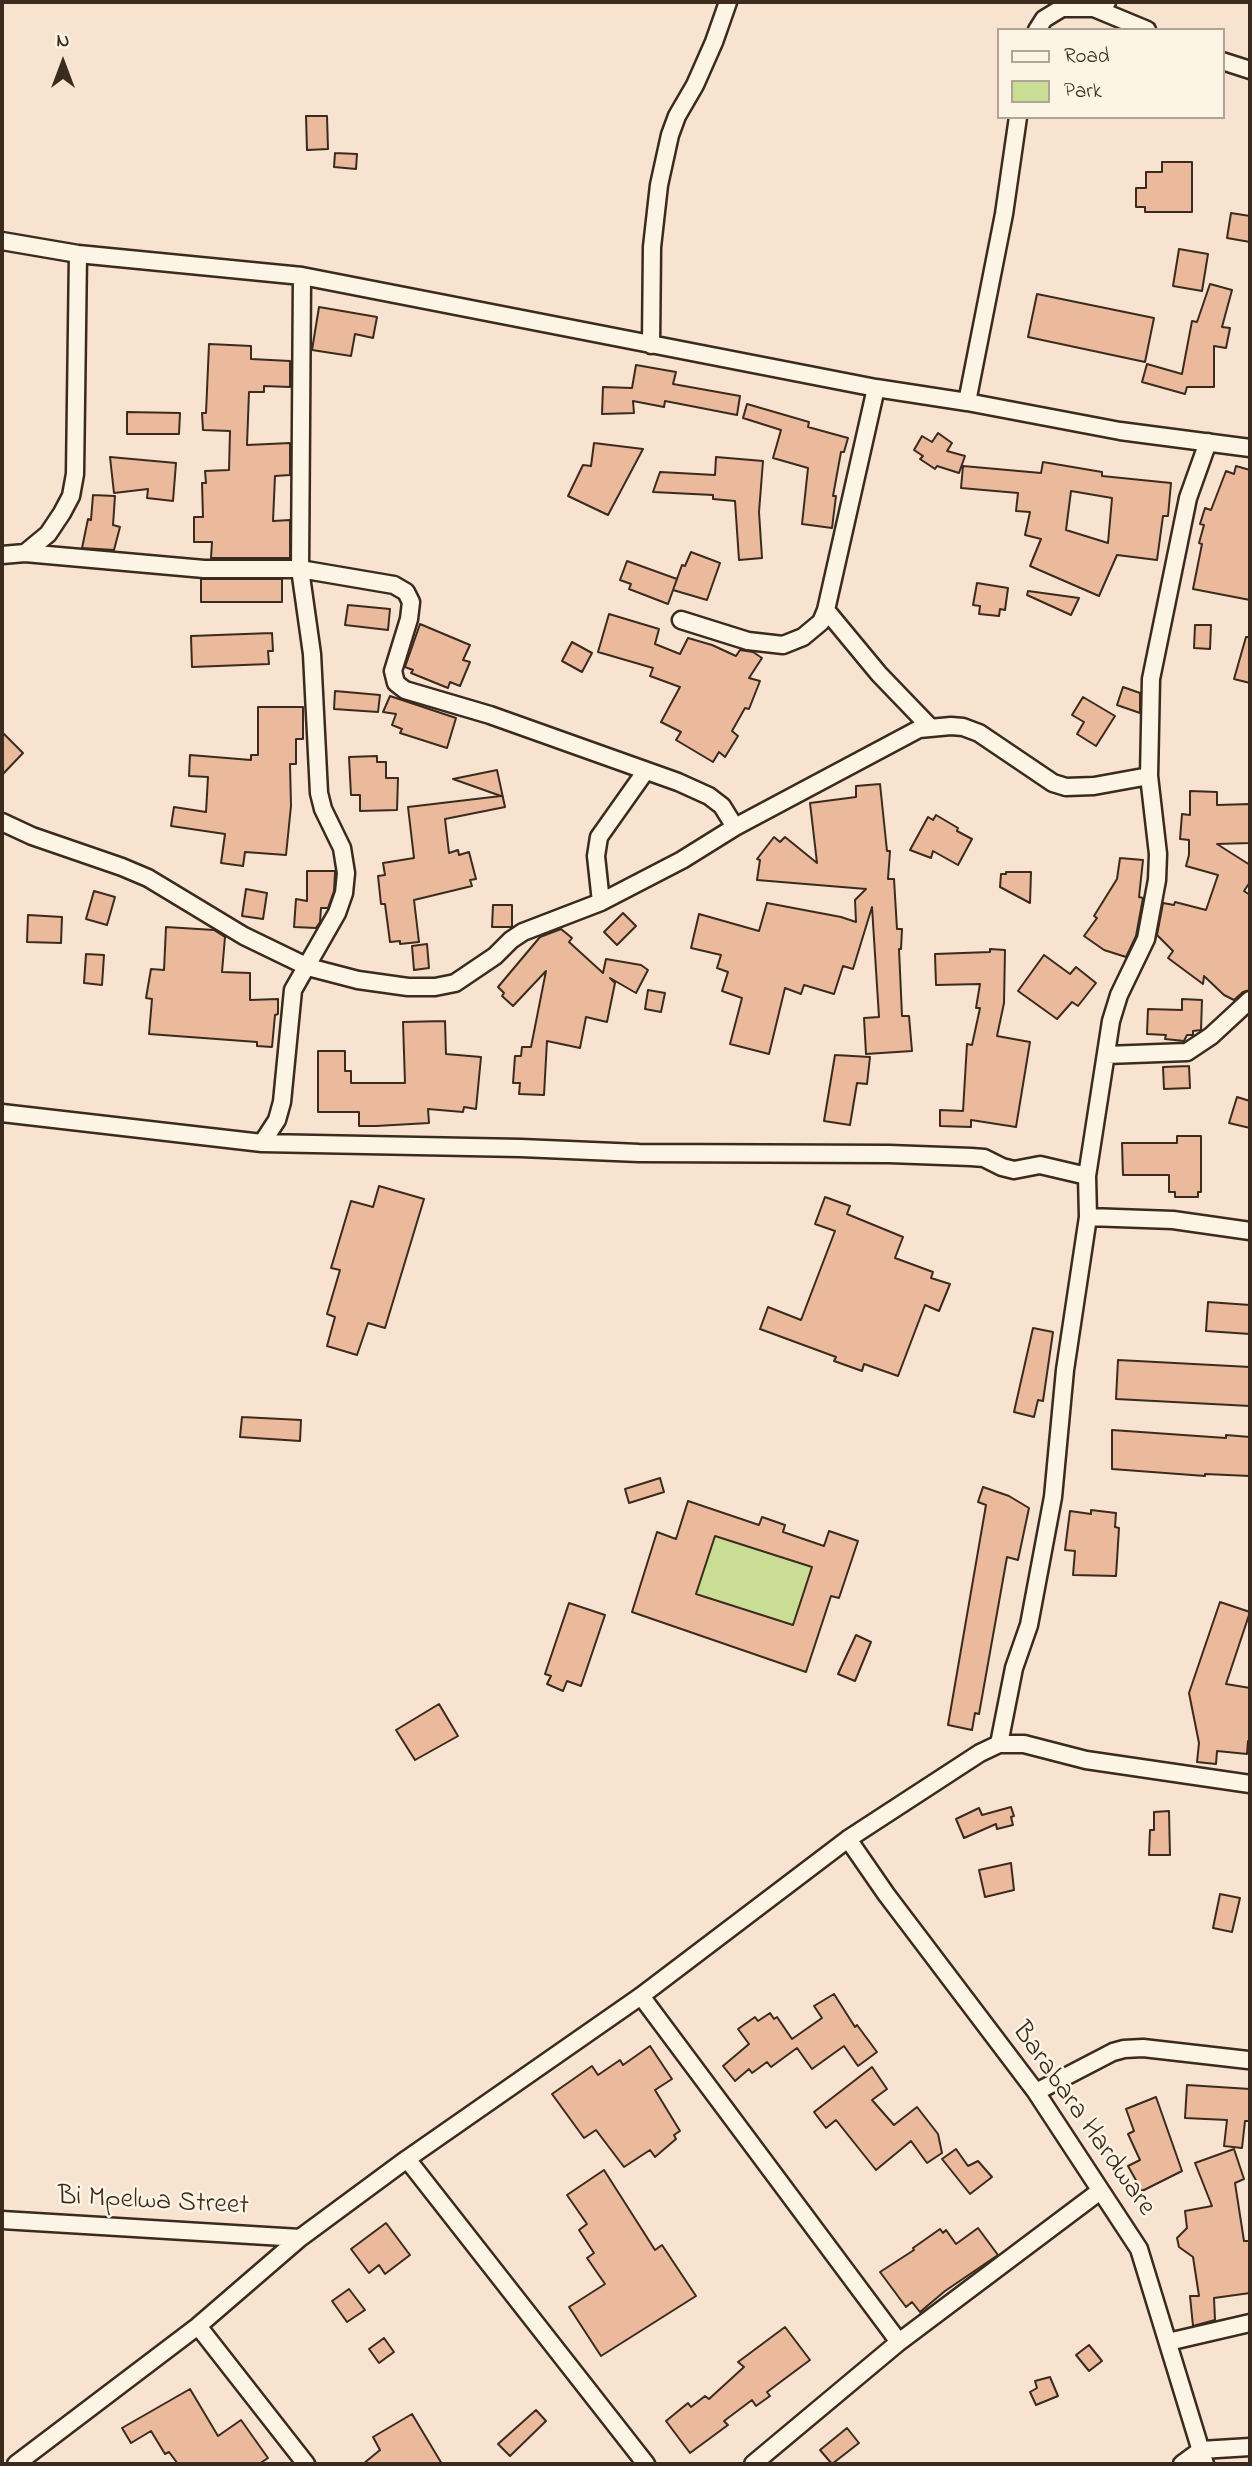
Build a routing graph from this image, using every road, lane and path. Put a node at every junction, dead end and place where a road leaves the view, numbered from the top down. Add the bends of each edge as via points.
1 (728, 2) edge
2 (1100, 5) edge
3 (1038, 28) edge
4 (1143, 28) edge
5 (1224, 62) edge
6 (1250, 70) edge
7 (1018, 119) edge
8 (2, 241) edge
9 (78, 254) junction
10 (302, 276) junction
11 (651, 345) junction
12 (876, 388) junction
13 (967, 402) junction
14 (1208, 442) junction
15 (1250, 447) edge
16 (25, 553) junction
17 (2, 555) edge
18 (300, 569) junction
19 (826, 610) junction
20 (681, 620) dead end
21 (930, 727) junction
22 (645, 772) junction
23 (1149, 776) junction
24 (2, 822) edge
25 (735, 827) junction
26 (601, 902) junction
27 (308, 967) junction
28 (1250, 1000) edge
29 (1105, 1055) junction
30 (2, 1113) edge
31 (262, 1143) junction
32 (1087, 1176) junction
33 (1088, 1217) junction
34 (1250, 1231) edge
35 (999, 1744) junction
36 (1250, 1784) edge
37 (848, 1839) junction
38 (641, 1996) junction
39 (1248, 2060) dead end
40 (1036, 2092) junction
41 (407, 2159) junction
42 (1100, 2191) junction
43 (2, 2220) edge
44 (300, 2238) junction
45 (1250, 2323) edge
46 (198, 2326) junction
47 (899, 2342) junction
48 (1168, 2342) junction
49 (1250, 2447) edge
50 (1203, 2457) edge
51 (16, 2464) edge
52 (306, 2464) edge
53 (646, 2464) edge
54 (753, 2464) edge
55 (1182, 2464) edge

1 - 11 street via 670,135 652,247
2 - 3 street via 1062,8
2 - 4 street
5 - 6 street
7 - 13 street
8 - 9 street
9 - 10 street
9 - 16 street via 75,474 62,513 48,534
10 - 11 street
10 - 18 street
11 - 12 street
12 - 13 street
12 - 19 street
13 - 14 street via 1120,431
14 - 15 street
14 - 23 street via 1188,498 1154,667
16 - 17 street
16 - 18 street via 204,569
18 - 22 street via 394,585 406,592 411,601 409,620 393,671 396,683 405,690 490,715
18 - 27 street via 312,654 319,793 342,848 346,873 337,913
19 - 20 street via 821,622 803,637 783,645 748,641
19 - 21 street
21 - 23 street via 963,727 979,733 1066,787
21 - 25 street via 904,736
22 - 25 street via 709,796 722,806
22 - 26 street via 599,837 596,856
23 - 29 street via 1157,880 1146,939 1119,995
24 - 27 street via 148,878 226,926
25 - 26 street
26 - 27 street via 523,932 455,984 408,987
27 - 31 street via 290,999 282,1102
28 - 29 street via 1187,1052
29 - 32 street
30 - 31 street
31 - 32 street via 971,1157 1014,1170 1040,1165
32 - 33 street
33 - 34 street via 1173,1220
33 - 35 street via 1065,1370 1053,1497 1029,1625 1014,1668
35 - 36 street via 1024,1744 1086,1759
35 - 37 street
37 - 38 street
37 - 40 street, Barabara Hardware
38 - 41 street
38 - 47 street
39 - 40 street via 1124,2049
40 - 42 street, Barabara Hardware
41 - 44 street
41 - 53 street
42 - 47 street
42 - 48 street, Barabara Hardware via 1139,2249
43 - 44 street, Bi Mpelwa Street
44 - 46 street
45 - 48 street
46 - 51 street
46 - 52 street
47 - 54 street
48 - 50 street, Barabara Hardware
49 - 50 street
50 - 55 street

